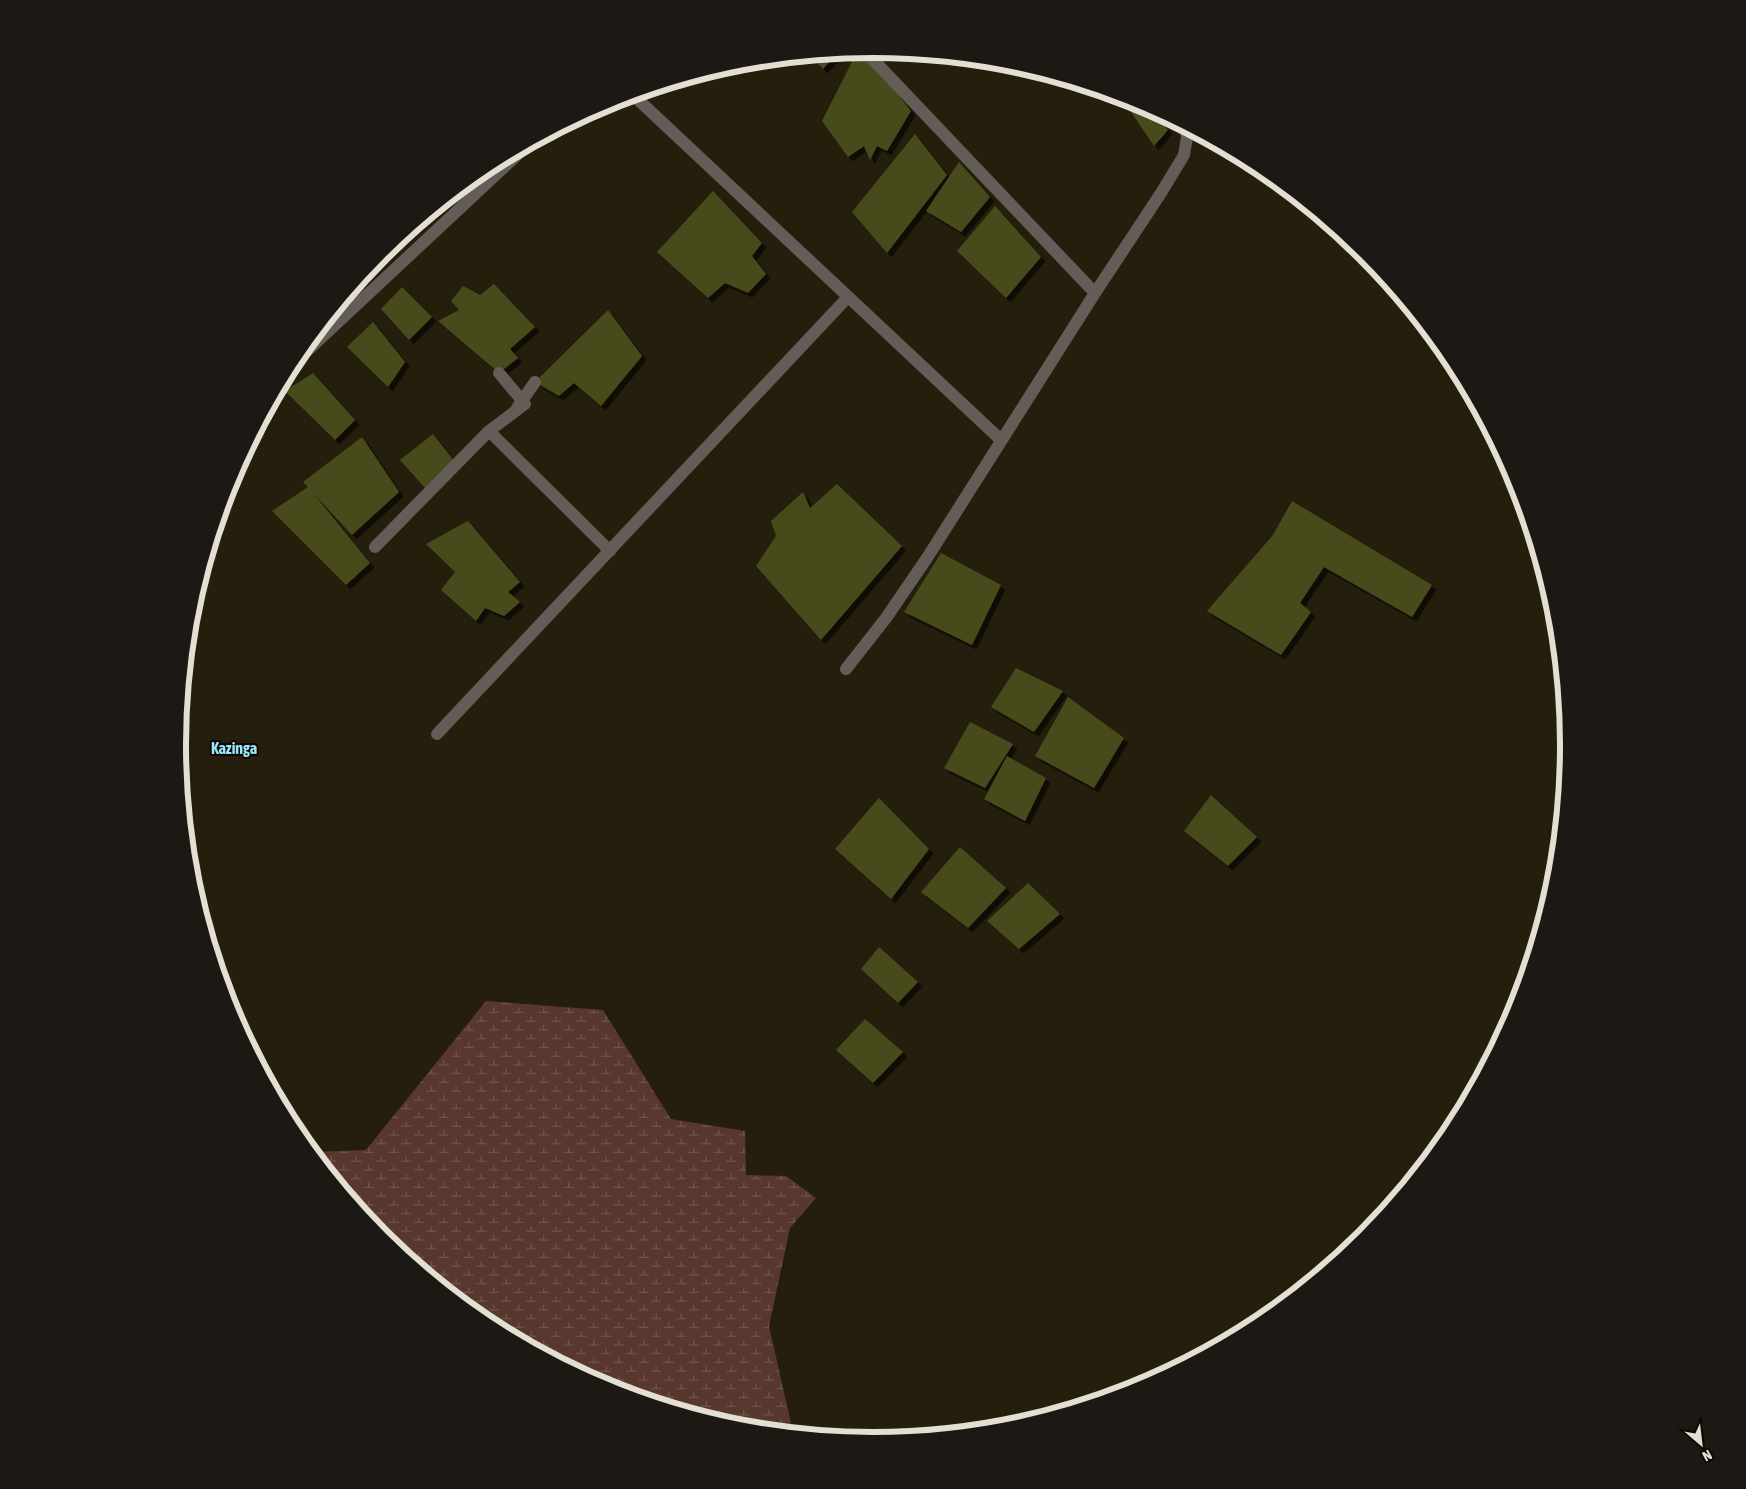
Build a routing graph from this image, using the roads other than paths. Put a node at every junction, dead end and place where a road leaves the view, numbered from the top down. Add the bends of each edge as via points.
1 (872, 58) edge
2 (638, 99) edge
3 (1187, 133) edge
4 (509, 162) edge
5 (1095, 292) junction
6 (848, 297) junction
7 (317, 342) edge
8 (499, 373) dead end
9 (535, 382) dead end
10 (514, 412) junction
11 (489, 430) junction
12 (1001, 440) junction
13 (375, 547) dead end
14 (610, 551) junction
15 (846, 669) dead end
16 (437, 734) dead end

1 - 5 street
2 - 6 street
3 - 5 street via 1184,155
4 - 7 street
5 - 12 street
6 - 12 street
6 - 14 street
8 - 10 street via 525,404
9 - 10 street
10 - 11 street
11 - 13 street
11 - 14 street
12 - 15 street via 927,558
14 - 16 street

